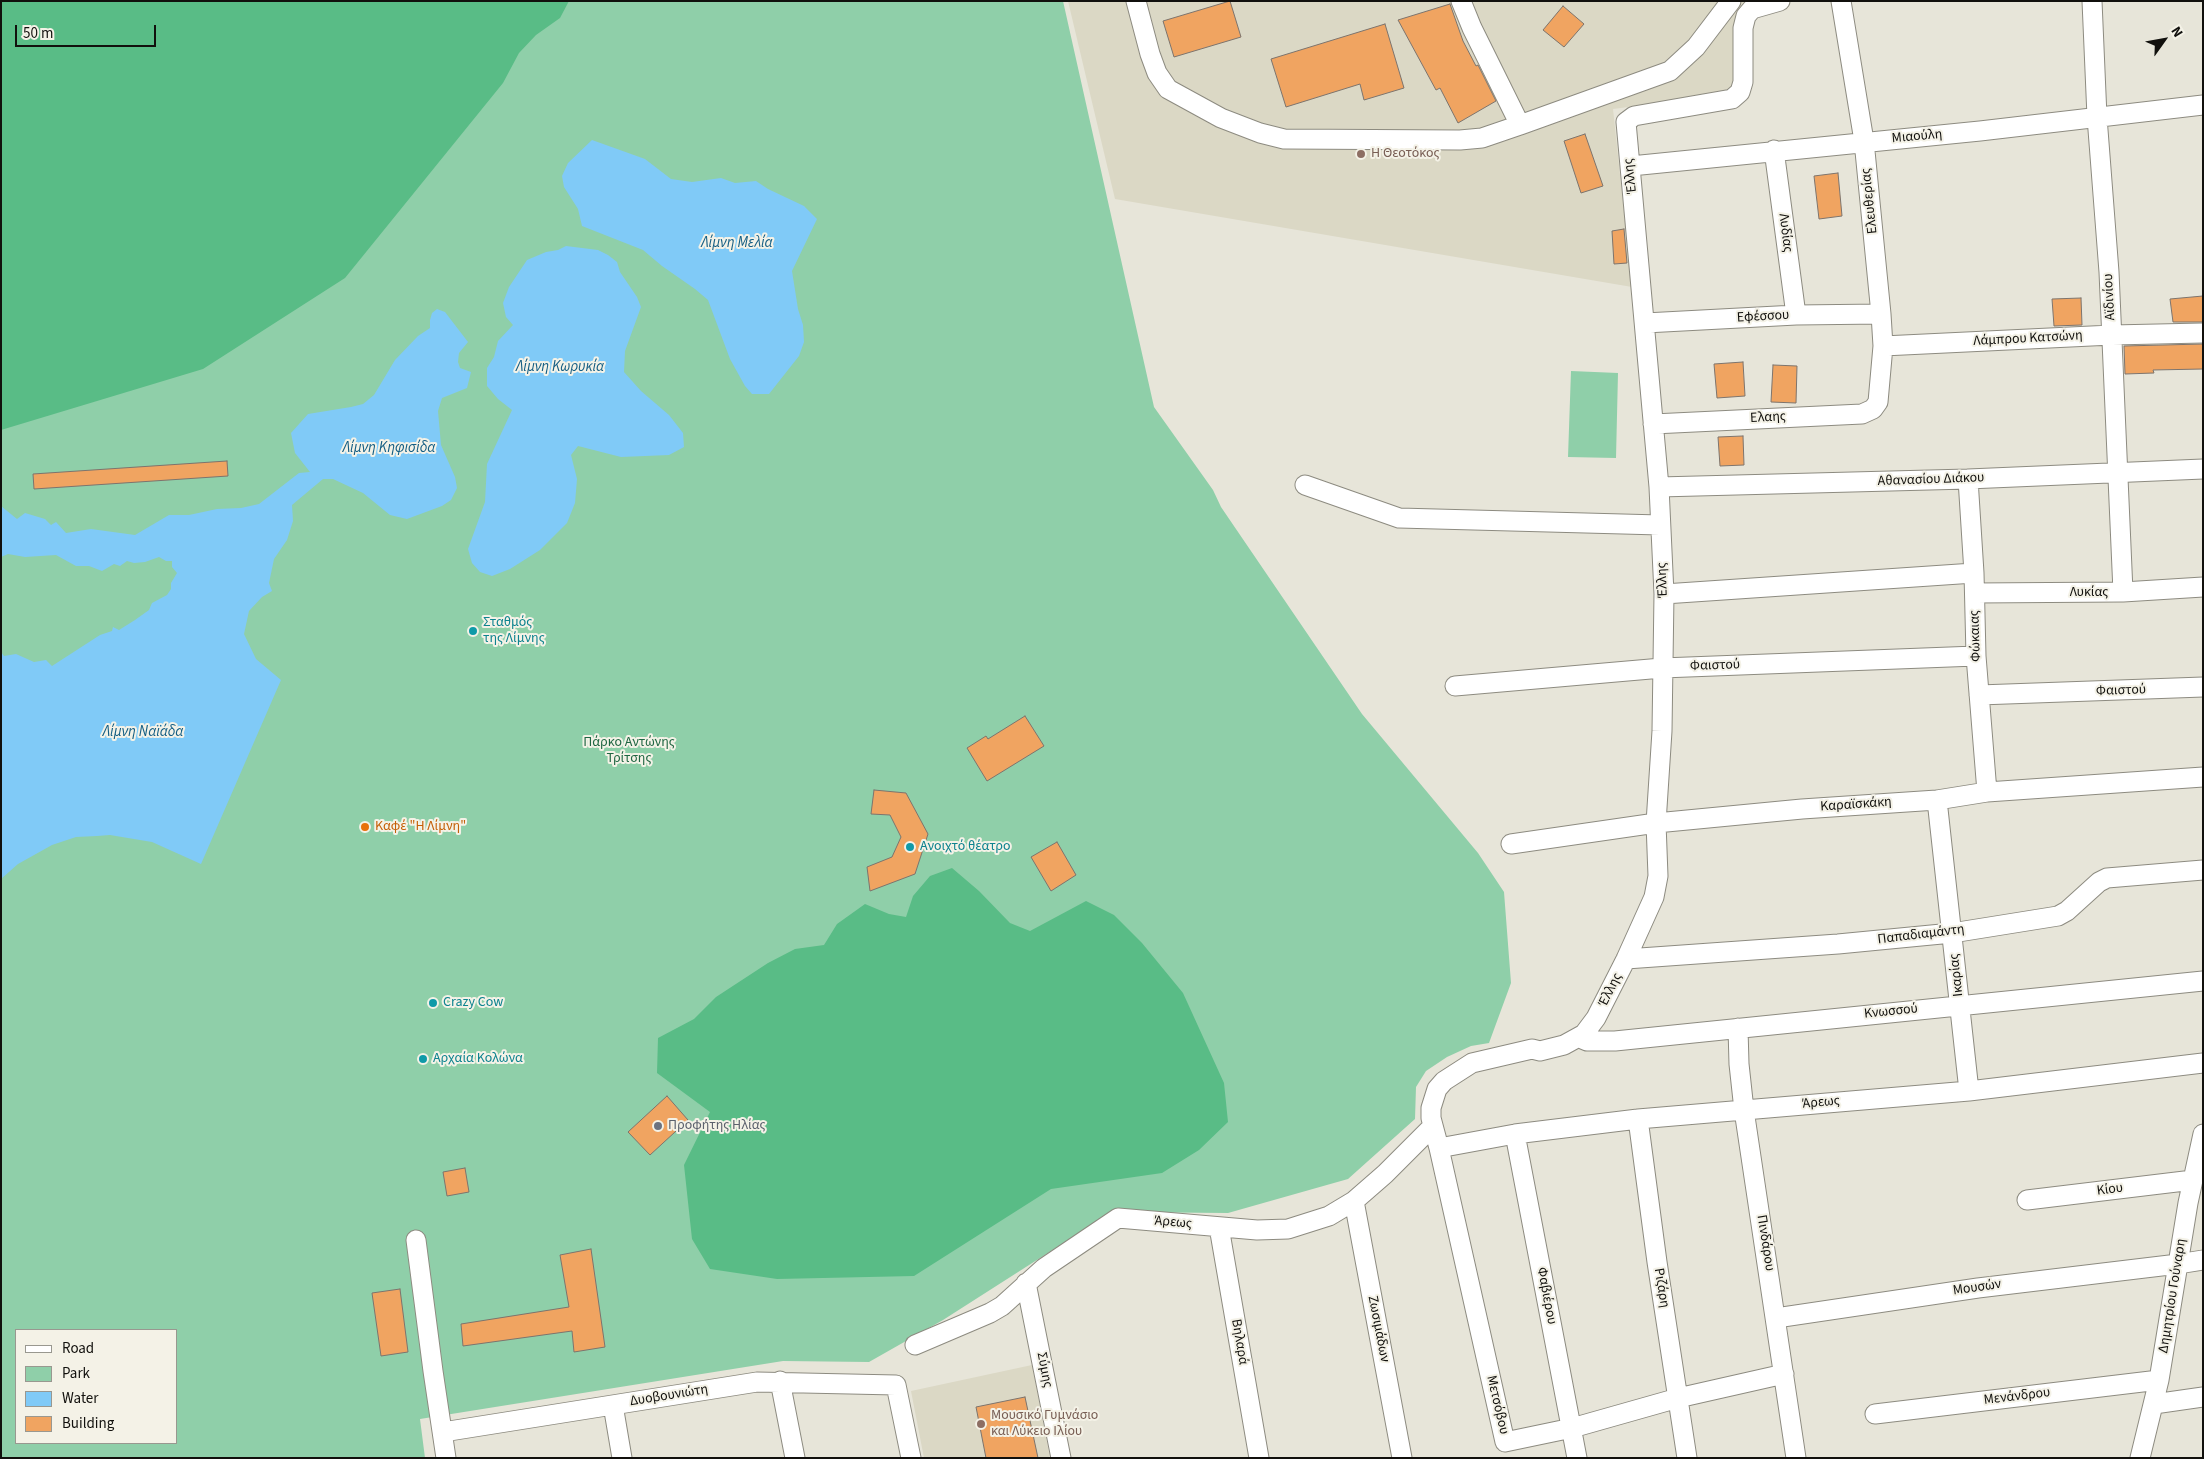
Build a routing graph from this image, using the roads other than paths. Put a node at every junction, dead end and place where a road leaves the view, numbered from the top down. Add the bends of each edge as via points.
1 (1136, 1) edge
2 (1462, 1) edge
3 (1731, 1) edge
4 (1780, 1) edge
5 (1841, 1) edge
6 (2092, 1) edge
7 (2203, 105) edge
8 (2096, 117) junction
9 (1520, 125) junction
10 (1864, 141) junction
11 (1774, 150) junction
12 (1631, 166) junction
13 (1881, 314) junction
14 (1796, 315) junction
15 (1645, 323) junction
16 (2203, 333) edge
17 (2112, 335) junction
18 (1883, 346) junction
19 (1878, 402) joint
20 (1653, 424) junction
21 (2203, 469) edge
22 (2119, 474) junction
23 (1968, 479) junction
24 (1305, 485) dead end
25 (1658, 487) junction
26 (1660, 525) junction
27 (1974, 573) junction
28 (2203, 587) edge
29 (2123, 592) junction
30 (1975, 593) junction
31 (1664, 594) junction
32 (1976, 656) junction
33 (1662, 668) junction
34 (1455, 686) dead end
35 (2203, 688) edge
36 (1979, 695) junction
37 (2203, 777) edge
38 (1986, 792) junction
39 (1938, 800) junction
40 (1656, 823) junction
41 (1511, 844) dead end
42 (2203, 870) edge
43 (1952, 933) junction
44 (1626, 959) junction
45 (2203, 981) edge
46 (1960, 1005) junction
47 (1738, 1028) junction
48 (1580, 1038) junction
49 (2203, 1063) edge
50 (1969, 1091) junction
51 (1744, 1110) junction
52 (1638, 1119) junction
53 (1433, 1126) junction
54 (1515, 1134) junction
55 (2203, 1134) edge
56 (1440, 1148) junction
57 (2193, 1180) junction
58 (2027, 1200) dead end
59 (1354, 1201) junction
60 (1219, 1227) junction
61 (416, 1240) dead end
62 (2203, 1260) edge
63 (2178, 1264) junction
64 (1026, 1283) junction
65 (1776, 1318) junction
66 (915, 1345) dead end
67 (1784, 1374) junction
68 (2159, 1380) junction
69 (780, 1382) junction
70 (2203, 1397) edge
71 (1678, 1398) junction
72 (2154, 1404) junction
73 (613, 1405) junction
74 (1875, 1414) dead end
75 (1572, 1428) junction
76 (443, 1432) junction
77 (1506, 1450) edge
78 (446, 1458) edge
79 (622, 1458) edge
80 (794, 1458) edge
81 (911, 1458) edge
82 (1061, 1458) edge
83 (1259, 1458) edge
84 (1402, 1458) edge
85 (1577, 1458) edge
86 (1687, 1458) edge
87 (1796, 1458) edge
88 (2140, 1458) edge

1 - 9 street via 1150,54 1168,89 1221,118 1260,133 1284,139 1460,140 1482,138
2 - 9 street
3 - 9 street via 1696,46 1670,71
4 - 12 street, Έλλης via 1752,9 1746,16 1743,82 1740,92 1732,99 1634,116 1626,122
5 - 10 street, Ελευθερίας
6 - 8 street, Αϊδινίου
7 - 8 street, Μιαούλη
8 - 10 street, Μιαούλη via 1980,132
8 - 17 street, Αϊδινίου
10 - 11 street, Μιαούλη
10 - 13 street, Ελευθερίας
11 - 12 street, Μιαούλη
11 - 14 street, Λυδίας
12 - 15 street, Έλλης
13 - 14 street, Εφέσσου
13 - 18 street, Ελευθερίας
14 - 15 street, Εφέσσου
15 - 20 street, Έλλης
16 - 17 street, Λάμπρου Κατσώνη
17 - 18 street, Λάμπρου Κατσώνη
17 - 22 street, Αϊδινίου
18 - 19 street, Ελευθερίας
19 - 20 street, Ελαης via 1873,409 1862,414
20 - 25 street, Έλλης
21 - 22 street, Αθανασίου Διάκου
22 - 23 street, Αθανασίου Διάκου
22 - 29 street, Αϊδινίου
23 - 25 street, Αθανασίου Διάκου
23 - 27 street, Φώκαιας
24 - 26 street via 1399,518
25 - 26 street, Έλλης
26 - 31 street, Έλλης
27 - 30 street, Φώκαιας
27 - 31 street
28 - 29 street, Λυκίας
29 - 30 street, Λυκίας
30 - 32 street, Φώκαιας
31 - 33 street, Έλλης
32 - 33 street, Φαιστού
32 - 36 street, Φώκαιας
33 - 34 street, Φαιστού
33 - 40 street, Έλλης
35 - 36 street, Φαιστού
36 - 38 street, Φώκαιας
37 - 38 street, Καραϊσκάκη
38 - 39 street, Καραϊσκάκη
39 - 40 street, Καραϊσκάκη
39 - 43 street, Ικαρίας
40 - 41 street, Καραϊσκάκη
40 - 44 street, Έλλης via 1658,882
42 - 43 street, Παπαδιαμάντη via 2107,878 2058,916
43 - 44 street, Παπαδιαμάντη
43 - 46 street, Ικαρίας
44 - 48 street, Έλλης via 1596,1018
45 - 46 street, Κνωσσού
46 - 47 street, Κνωσσού
46 - 50 street, Ικαρίας
47 - 48 street, Κνωσσού via 1615,1041
47 - 51 street, Πινδάρου
48 - 53 street via 1540,1051 1532,1049 1472,1064 1456,1073 1437,1089 1430,1108
49 - 50 street, Άρεως
50 - 51 street, Άρεως
51 - 52 street, Άρεως
51 - 65 street, Πινδάρου
52 - 54 street, Άρεως
52 - 71 street, Ριζάρη
53 - 56 street
53 - 59 street, Άρεως
54 - 56 street, Άρεως
54 - 75 street, Φαβιέρου
55 - 57 street, Δημητρίου Γούναρη
56 - 77 street, Μετσόβου
57 - 58 street, Κίου
57 - 63 street, Δημητρίου Γούναρη
59 - 60 street, Άρεως via 1329,1216 1288,1230
59 - 84 street, Ζωσιμάδων
60 - 64 street, Άρεως via 1118,1218
60 - 83 street, Βηλαρά
61 - 76 street
62 - 63 street, Μουσών
63 - 65 street, Μουσών via 1978,1288
63 - 68 street, Δημητρίου Γούναρη
64 - 66 street, Άρεως via 990,1313
64 - 82 street, Σύμης
65 - 67 street, Πινδάρου
67 - 71 street, Μετσόβου
67 - 87 street, Πινδάρου
68 - 72 street, Δημητρίου Γούναρη
68 - 74 street, Μενάνδρου
69 - 73 street, Δυοβουνιώτη via 757,1382
69 - 80 street
69 - 81 street, Δυοβουνιώτη via 896,1385
70 - 72 street
71 - 75 street, Μετσόβου
71 - 86 street, Ριζάρη
72 - 88 street, Δημητρίου Γούναρη
73 - 76 street, Δυοβουνιώτη
73 - 79 street
75 - 77 street, Μετσόβου
75 - 85 street, Φαβιέρου
76 - 78 street

